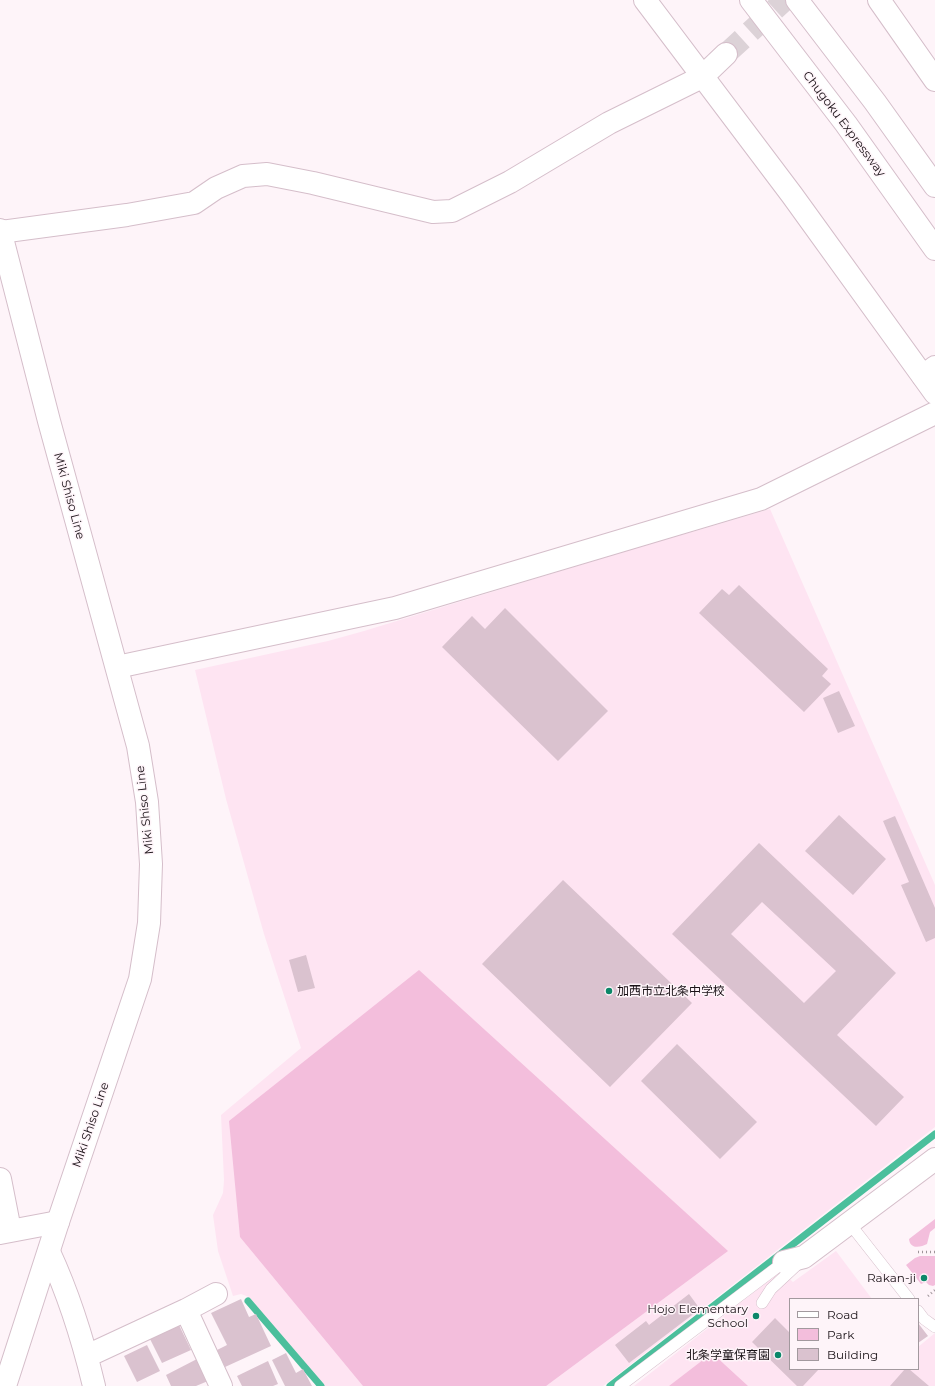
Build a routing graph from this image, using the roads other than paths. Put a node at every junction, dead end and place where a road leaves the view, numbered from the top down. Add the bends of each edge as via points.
1 (645, 0) edge
2 (751, 0) edge
3 (797, 0) edge
4 (880, 0) edge
5 (726, 54) tunnel mouth
6 (702, 77) junction
7 (935, 80) edge
8 (935, 186) edge
9 (0, 231) edge
10 (935, 249) edge
11 (931, 379) edge
12 (935, 413) edge
13 (116, 667) junction
14 (935, 1158) edge
15 (0, 1179) edge
16 (58, 1222) junction
17 (850, 1224) junction
18 (5, 1232) edge
19 (49, 1252) junction
20 (804, 1257) junction
21 (784, 1262) joint
22 (216, 1294) dead end
23 (908, 1298) edge
24 (762, 1303) dead end
25 (186, 1310) junction
26 (919, 1312) edge
27 (935, 1327) edge
28 (87, 1356) junction
29 (5, 1386) edge
30 (94, 1386) edge
31 (220, 1386) edge
32 (620, 1386) edge

1 - 6 main road
2 - 10 main road, Chugoku Expressway via 846,124
3 - 8 main road
4 - 7 main road
5 - 6 main road
6 - 9 main road via 609,123 510,182 452,211 433,212 267,174 243,176 216,188 194,203 127,215
6 - 11 main road
9 - 13 main road, Miki Shiso Line
12 - 13 main road via 761,499 394,608
13 - 16 main road, Miki Shiso Line via 138,746 147,802 151,864 149,923 140,979
14 - 17 main road
15 - 18 main road
16 - 18 main road
16 - 19 main road, Miki Shiso Line
17 - 20 main road
17 - 23 lane
19 - 28 main road via 63,1284
19 - 29 main road, Miki Shiso Line
20 - 21 main road
20 - 24 lane via 772,1289
21 - 32 lane
22 - 25 main road
25 - 28 main road
25 - 31 main road
26 - 27 lane
28 - 30 main road

